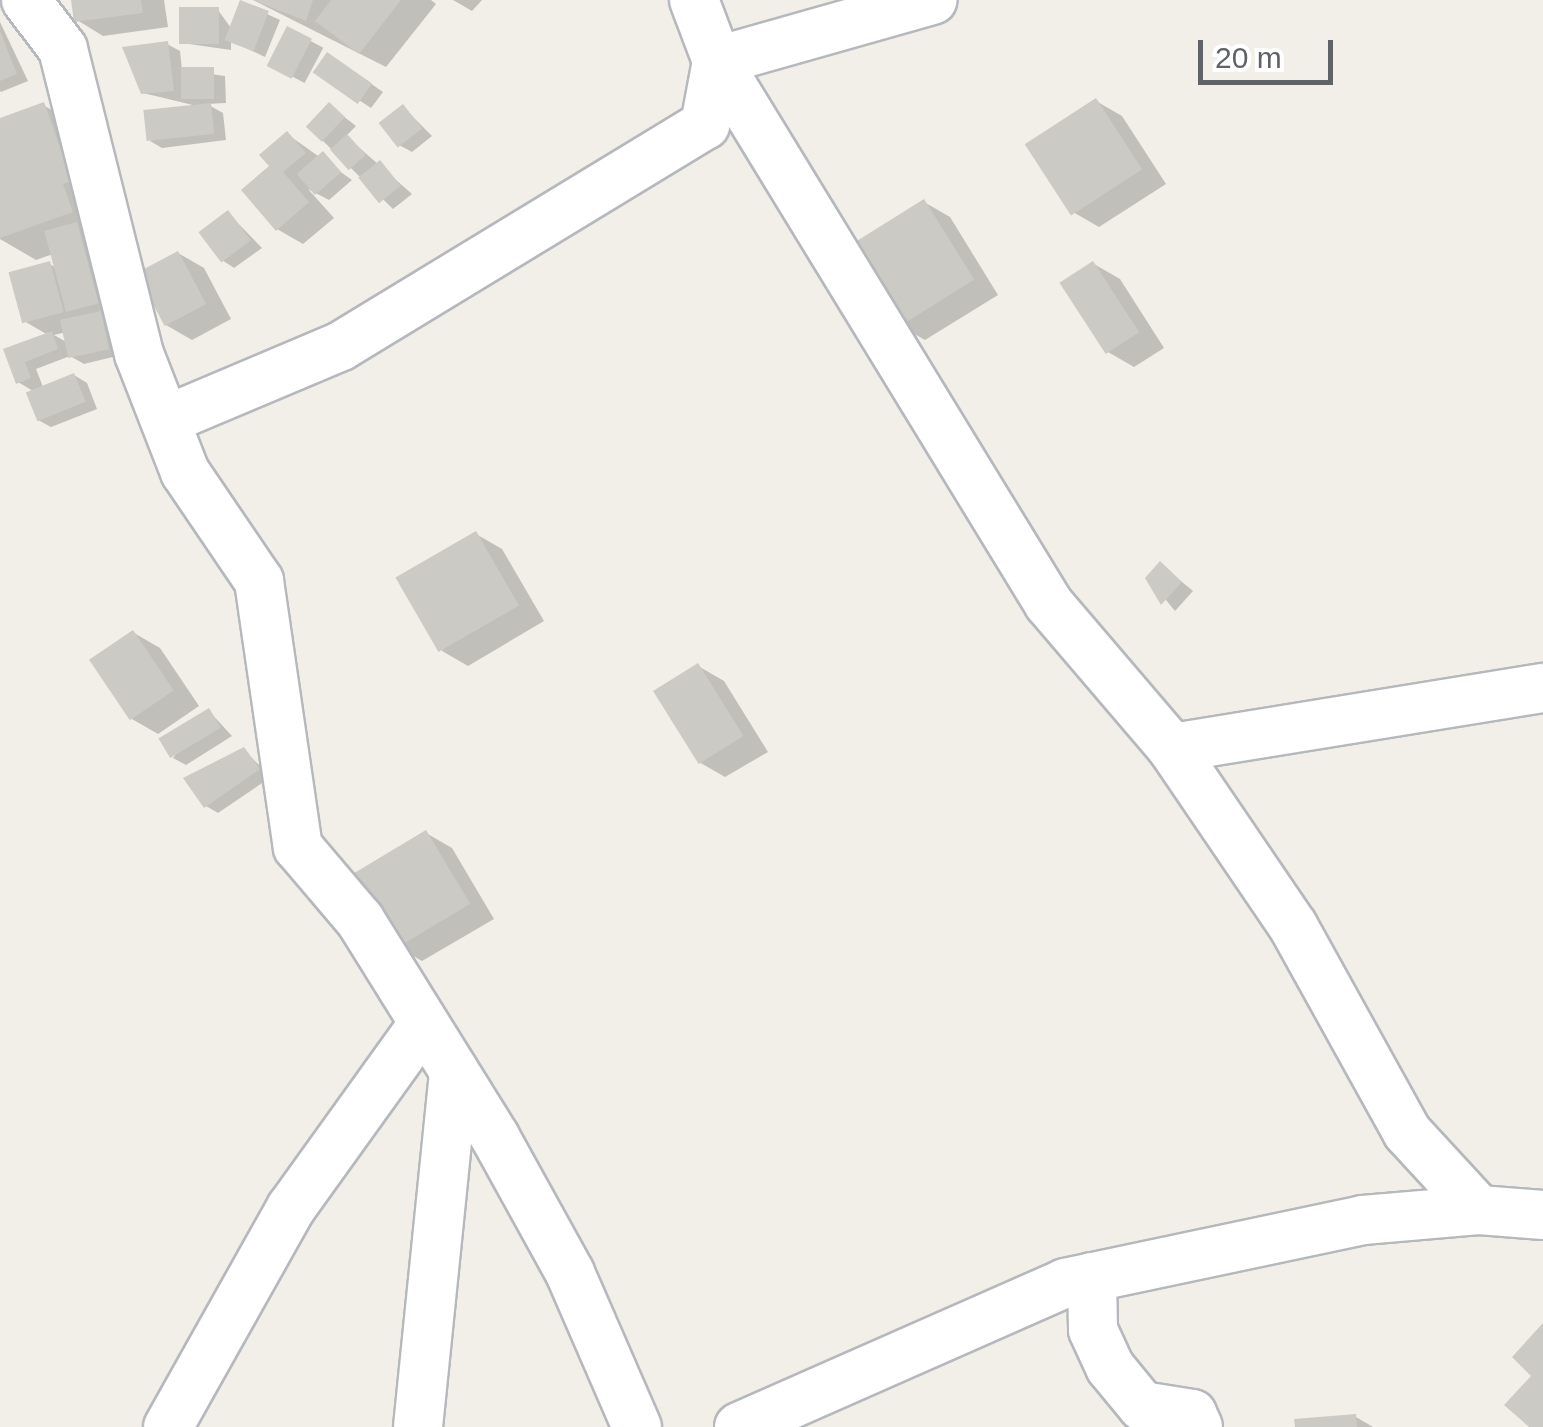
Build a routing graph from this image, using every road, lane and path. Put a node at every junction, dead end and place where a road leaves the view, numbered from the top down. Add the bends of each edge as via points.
1 (694, 0) edge
2 (933, 0) edge
3 (37, 6) edge
4 (717, 62) junction
5 (166, 420) junction
6 (1543, 688) edge
7 (1172, 748) junction
8 (423, 1024) junction
9 (454, 1072) junction
10 (1480, 1210) junction
11 (1543, 1215) edge
12 (1092, 1278) junction
13 (168, 1427) edge
14 (418, 1427) edge
15 (637, 1427) edge
16 (739, 1427) edge
17 (1198, 1427) edge

1 - 4 street
2 - 4 street
3 - 5 street via 63,49 139,354
4 - 5 street via 705,125 341,346
4 - 7 street via 1049,604
5 - 8 street via 185,472 259,581 298,846 360,920
6 - 7 street
7 - 10 street via 1293,926 1407,1132
8 - 9 street
8 - 13 street via 291,1208
9 - 14 street
9 - 15 street via 570,1273
10 - 11 street
10 - 12 street via 1364,1220
12 - 16 street
12 - 17 street via 1094,1330 1110,1368 1142,1406 1192,1414

